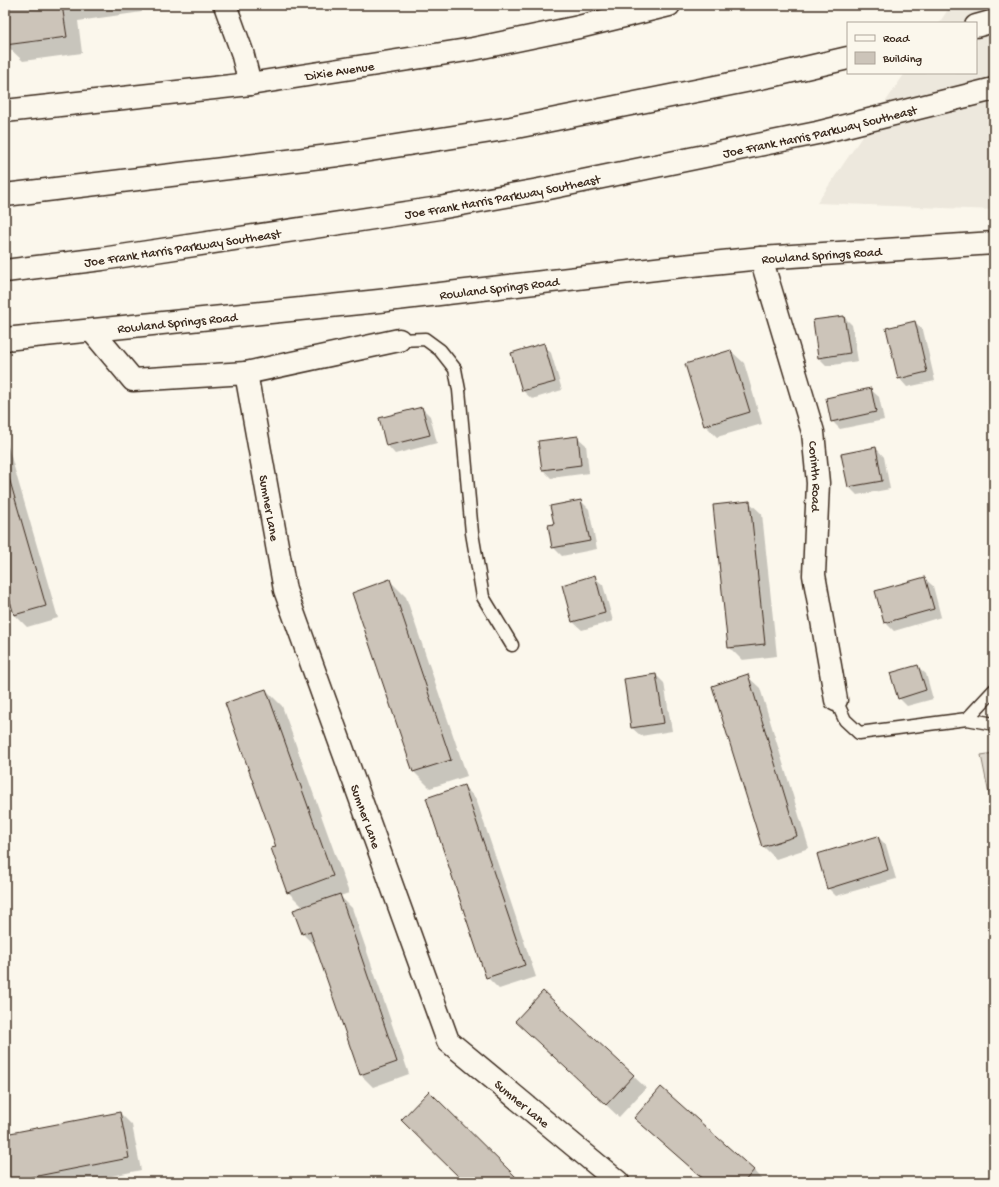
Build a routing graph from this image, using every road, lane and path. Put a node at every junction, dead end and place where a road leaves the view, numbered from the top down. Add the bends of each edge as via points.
1 (225, 5) edge
2 (669, 5) edge
3 (994, 21) edge
4 (977, 26) edge
5 (847, 58) edge
6 (250, 84) junction
7 (994, 89) edge
8 (5, 111) edge
9 (5, 195) edge
10 (994, 243) edge
11 (761, 258) junction
12 (5, 271) edge
13 (92, 332) junction
14 (5, 339) edge
15 (399, 340) joint
16 (246, 373) junction
17 (512, 646) dead end
18 (994, 690) edge
19 (836, 700) joint
20 (967, 719) junction
21 (994, 724) edge
22 (618, 1182) edge

1 - 6 street via 242,52
2 - 6 street, Dixie Avenue via 474,49
3 - 4 street
5 - 9 street via 511,128 338,155
6 - 8 street, Dixie Avenue
7 - 12 street, Joe Frank Harris Parkway Southeast via 817,133 439,208 102,259
10 - 11 street, Rowland Springs Road
11 - 13 street, Rowland Springs Road
11 - 19 street, Corinth Road via 813,432 818,483 814,575
13 - 14 street, Rowland Springs Road
13 - 16 street via 133,380
15 - 16 street
15 - 17 lane via 424,339 440,350 455,369 472,534 483,598
16 - 22 street, Sumner Lane via 285,590 448,1041
18 - 20 lane
19 - 20 lane via 845,720 859,733
20 - 21 lane

